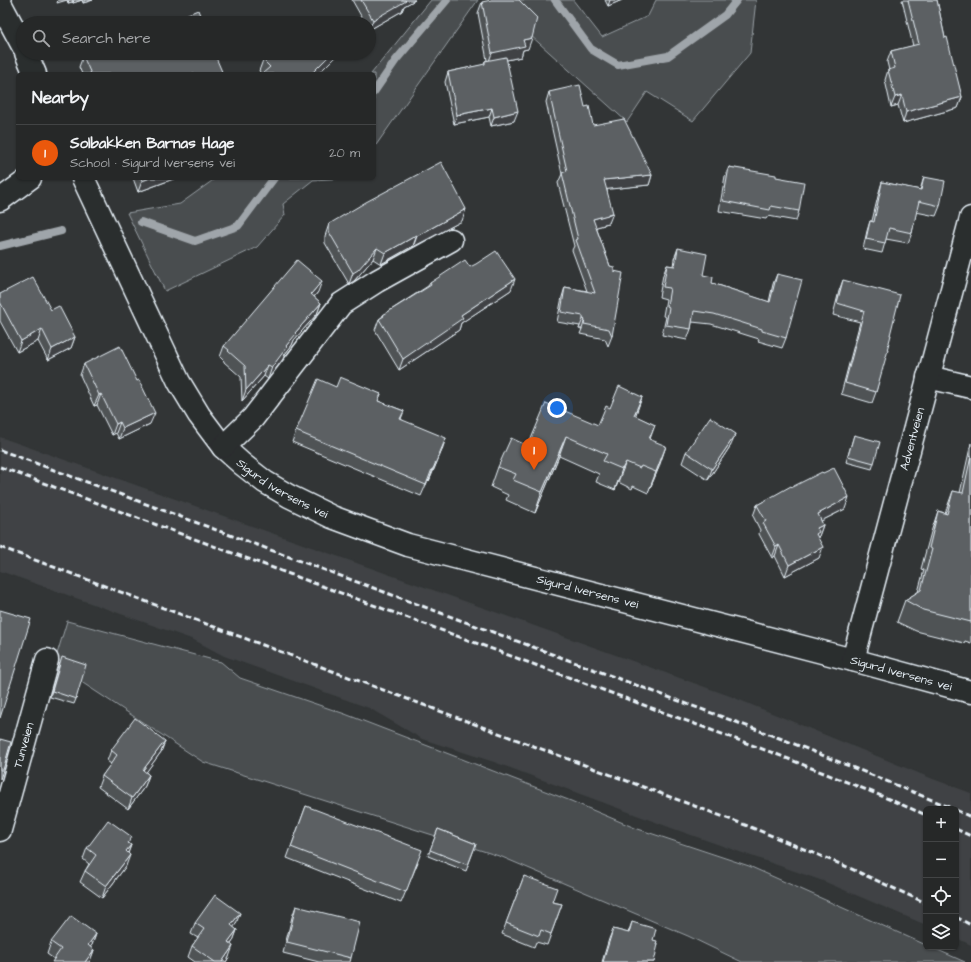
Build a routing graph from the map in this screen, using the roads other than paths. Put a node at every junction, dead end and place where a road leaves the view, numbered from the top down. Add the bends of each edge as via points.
1 (0, 3) edge
2 (16, 33) edge
3 (29, 60) edge
4 (34, 72) edge
5 (27, 180) edge
6 (83, 180) edge
7 (0, 200) edge
8 (971, 218) edge
9 (450, 240) dead end
10 (928, 377) junction
11 (971, 387) edge
12 (223, 447) junction
13 (47, 660) dead end
14 (853, 660) junction
15 (971, 692) edge
16 (0, 830) edge

1 - 2 street
3 - 4 street
5 - 7 street
6 - 12 street, Sigurd Iversens vei via 179,382
8 - 10 street, Adventveien
9 - 12 street via 341,304 253,418
10 - 11 street
10 - 14 street, Adventveien
12 - 14 street, Sigurd Iversens vei via 265,482 289,496 332,517 408,545
13 - 16 street, Tunveien
14 - 15 street, Sigurd Iversens vei

